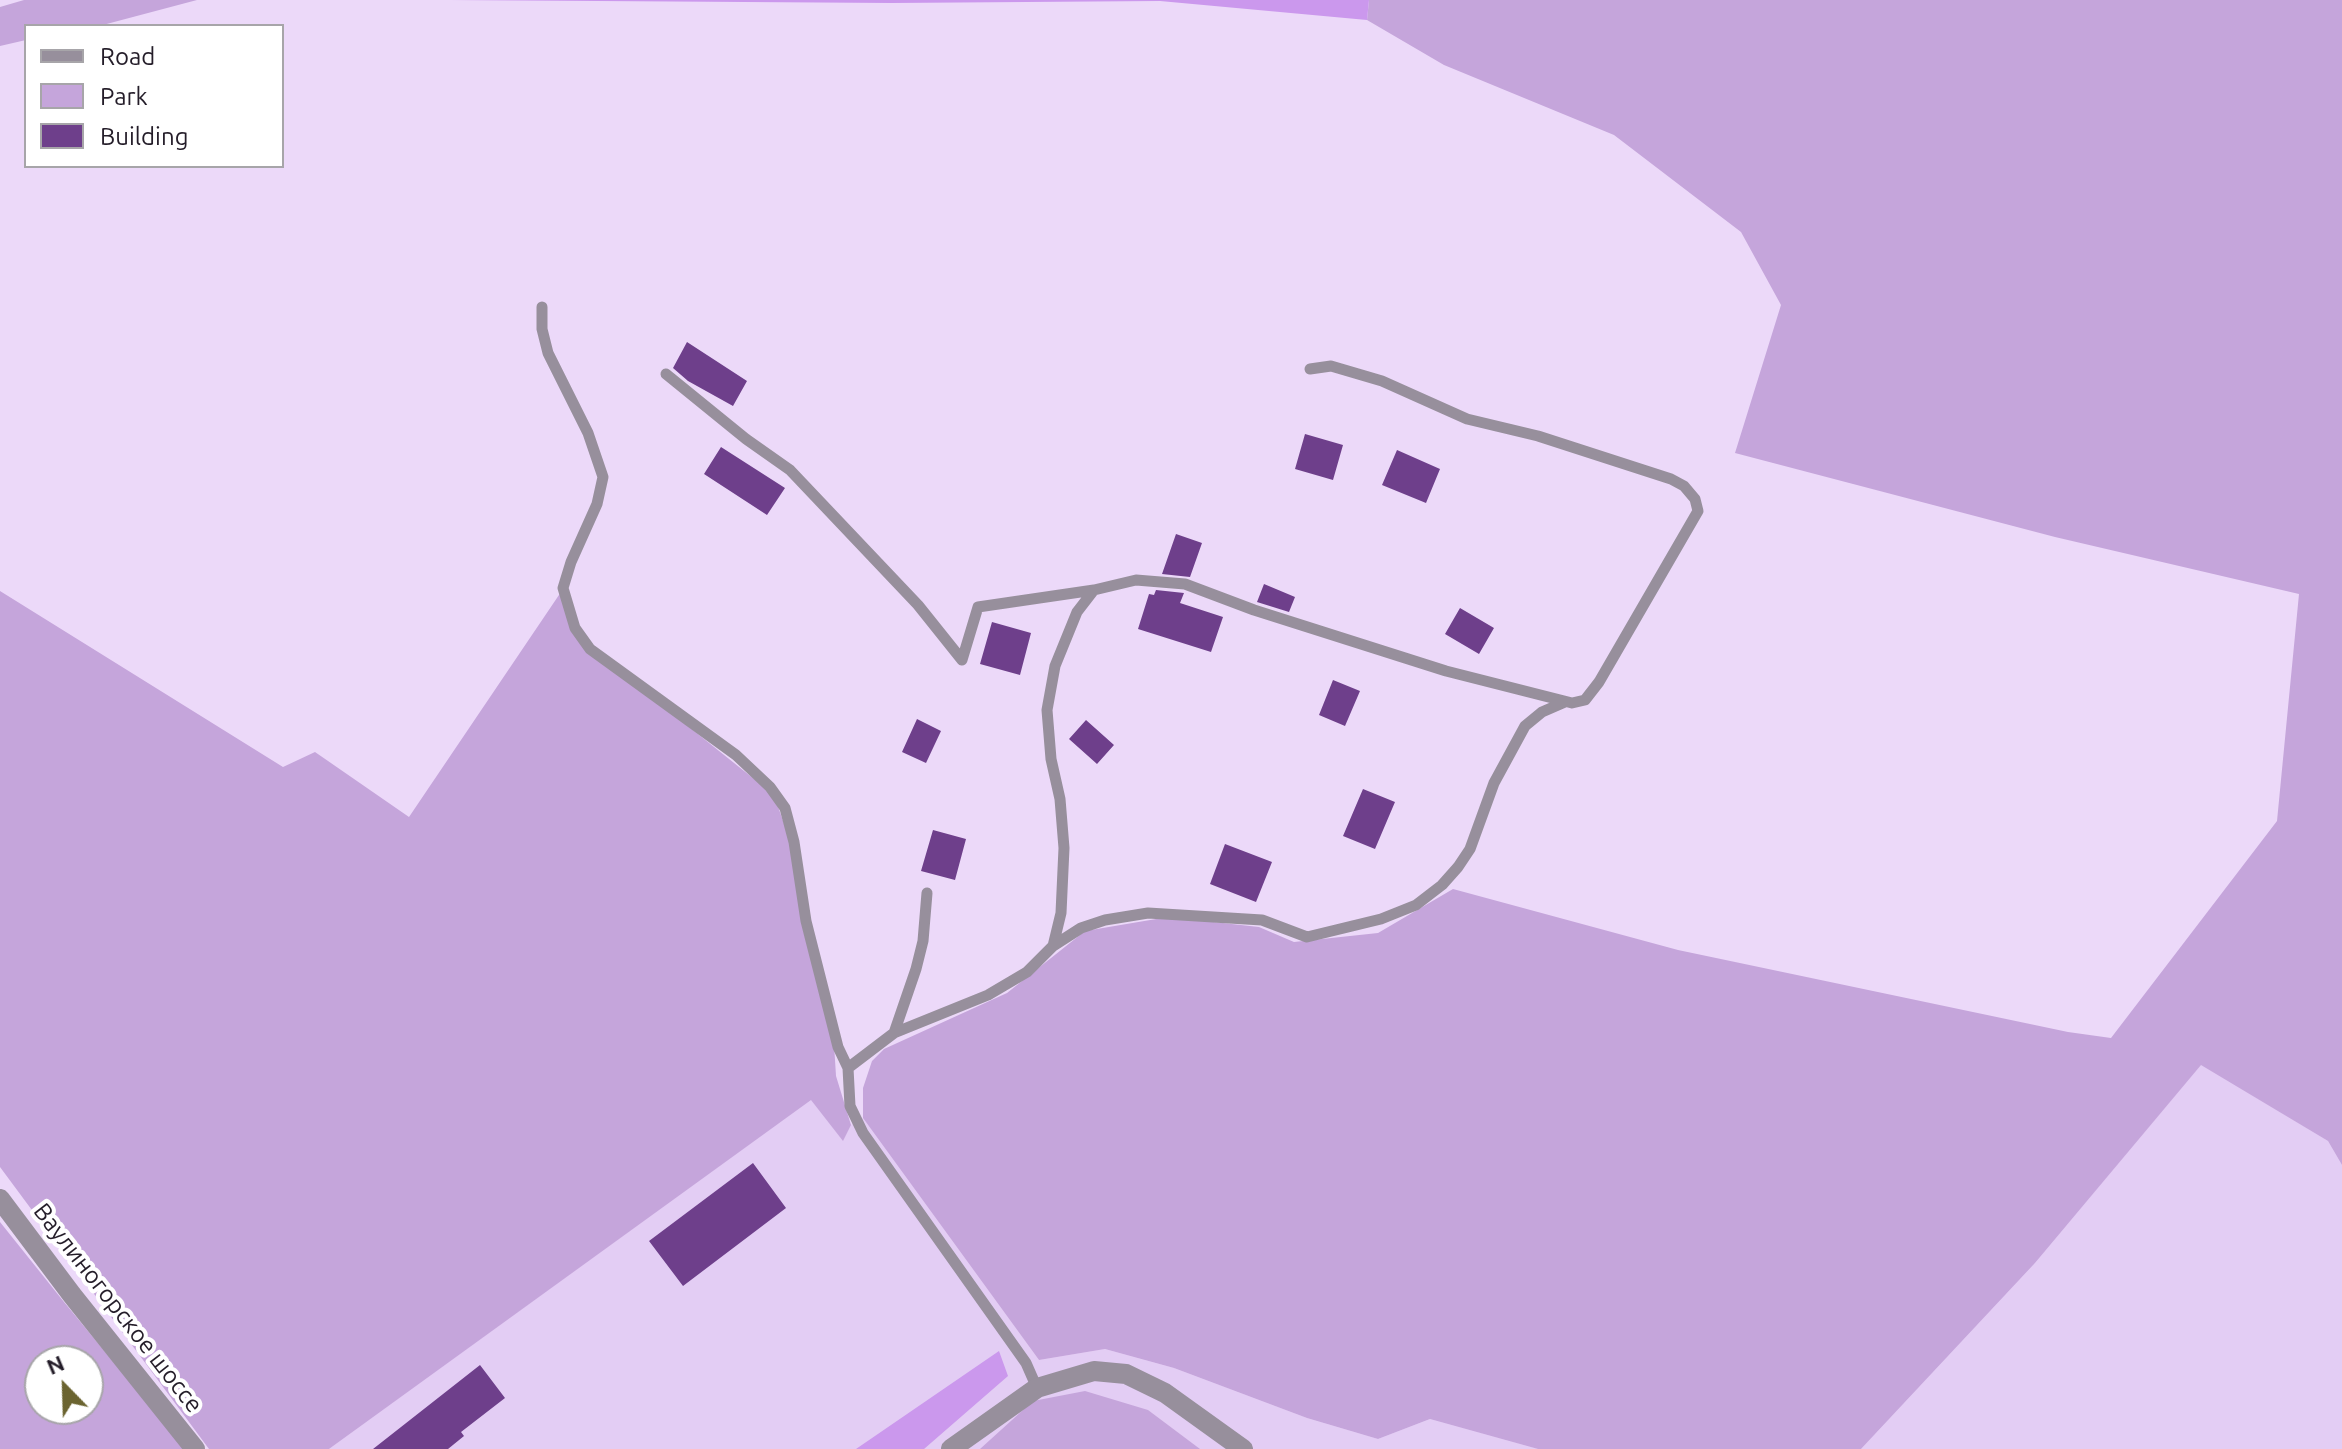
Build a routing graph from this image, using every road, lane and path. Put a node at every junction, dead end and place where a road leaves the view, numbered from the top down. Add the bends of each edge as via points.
1 (542, 307) dead end
2 (1310, 369) dead end
3 (666, 374) dead end
4 (1094, 590) junction
5 (1566, 702) junction
6 (927, 893) dead end
7 (1053, 946) junction
8 (894, 1033) junction
9 (848, 1068) junction
10 (0, 1199) edge
11 (1037, 1388) junction
12 (195, 1449) edge
13 (951, 1449) edge
14 (1243, 1449) edge

1 - 9 lane via 548,353 588,433 603,477 563,588 575,628 590,649 736,755 785,808 806,921
2 - 5 lane via 1331,366 1382,381 1467,419 1671,479 1695,499 1698,511 1599,682 1585,700
3 - 4 lane via 790,470 918,605 962,660 978,607
4 - 5 lane via 1136,580 1185,584 1433,667
4 - 7 lane via 1077,612 1055,666 1047,710 1064,848 1061,913
5 - 7 lane via 1525,726 1494,783 1470,849 1442,885 1416,905 1307,937 1262,920 1148,913 1081,928
6 - 8 lane via 923,941
7 - 8 lane via 1027,972 988,995
8 - 9 lane
9 - 11 lane via 850,1106 863,1133 1026,1363
10 - 12 street, Ваулиногорское шоссе
11 - 13 street
11 - 14 street via 1094,1371 1126,1374 1165,1393

